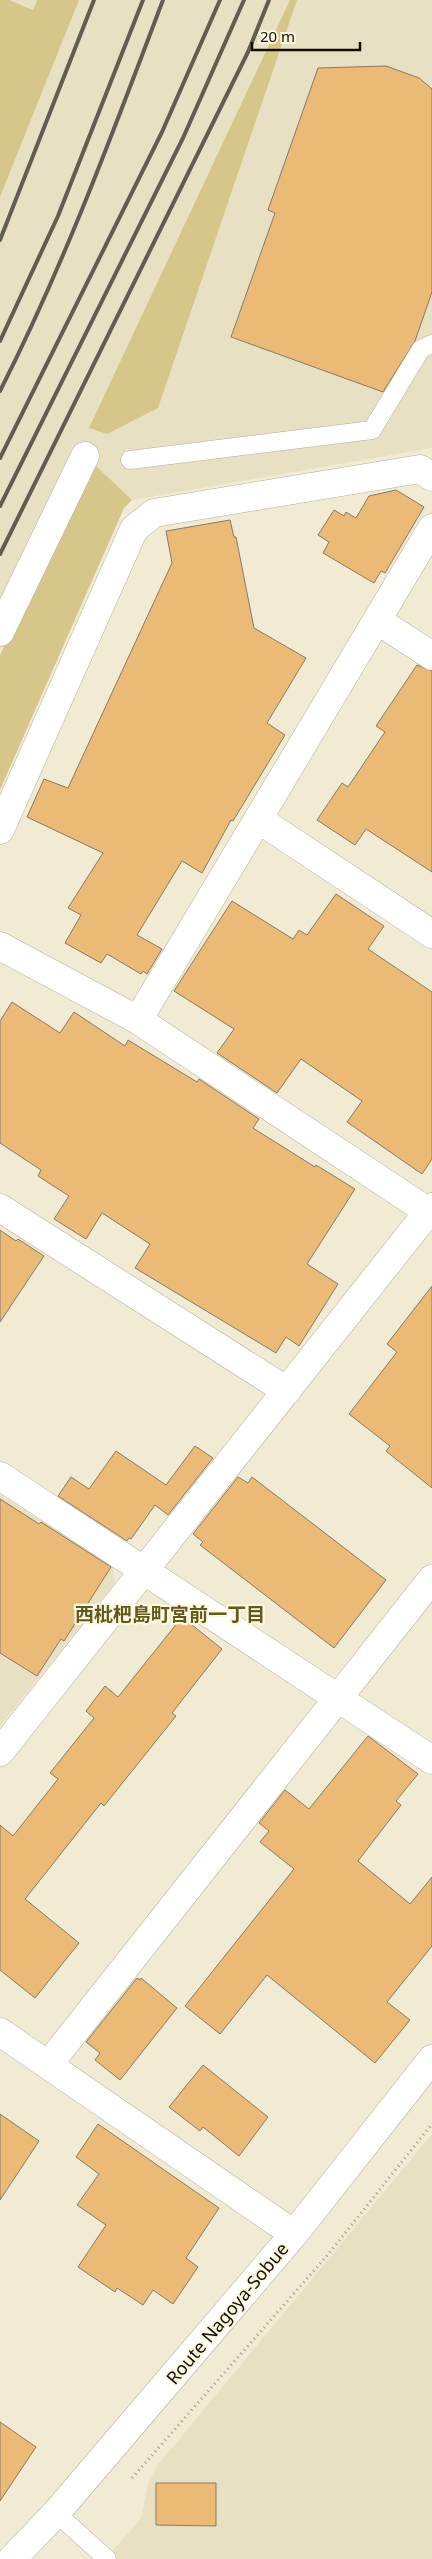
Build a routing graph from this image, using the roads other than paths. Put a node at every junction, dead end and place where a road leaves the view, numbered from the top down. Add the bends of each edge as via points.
1 (432, 344) edge
2 (85, 456) dead end
3 (130, 460) dead end
4 (432, 477) edge
5 (432, 528) edge
6 (377, 620) junction
7 (0, 632) edge
8 (432, 656) edge
9 (258, 819) junction
10 (0, 830) edge
11 (432, 934) edge
12 (0, 946) edge
13 (138, 1020) junction
14 (0, 1208) edge
15 (431, 1211) edge
16 (287, 1391) junction
17 (0, 1476) edge
18 (144, 1570) junction
19 (432, 1579) edge
20 (338, 1698) junction
21 (0, 1752) edge
22 (432, 1760) edge
23 (0, 2032) edge
24 (432, 2059) edge
25 (48, 2065) junction
26 (294, 2234) junction
27 (56, 2513) junction
28 (12, 2559) edge
29 (107, 2559) edge

1 - 3 lane via 421,349 372,430
2 - 7 street
4 - 10 street via 420,469 154,513 147,518 134,529
5 - 6 street
6 - 8 street
6 - 9 street
9 - 11 street
9 - 13 street
12 - 13 street
13 - 15 street
14 - 16 street
15 - 16 street
16 - 18 street
17 - 18 street
18 - 20 street
18 - 21 street
19 - 20 street
20 - 22 street
20 - 25 street
23 - 25 street
24 - 26 street, Route Nagoya-Sobue
25 - 26 street
26 - 27 street, Route Nagoya-Sobue
27 - 28 street, Route Nagoya-Sobue
27 - 29 lane

